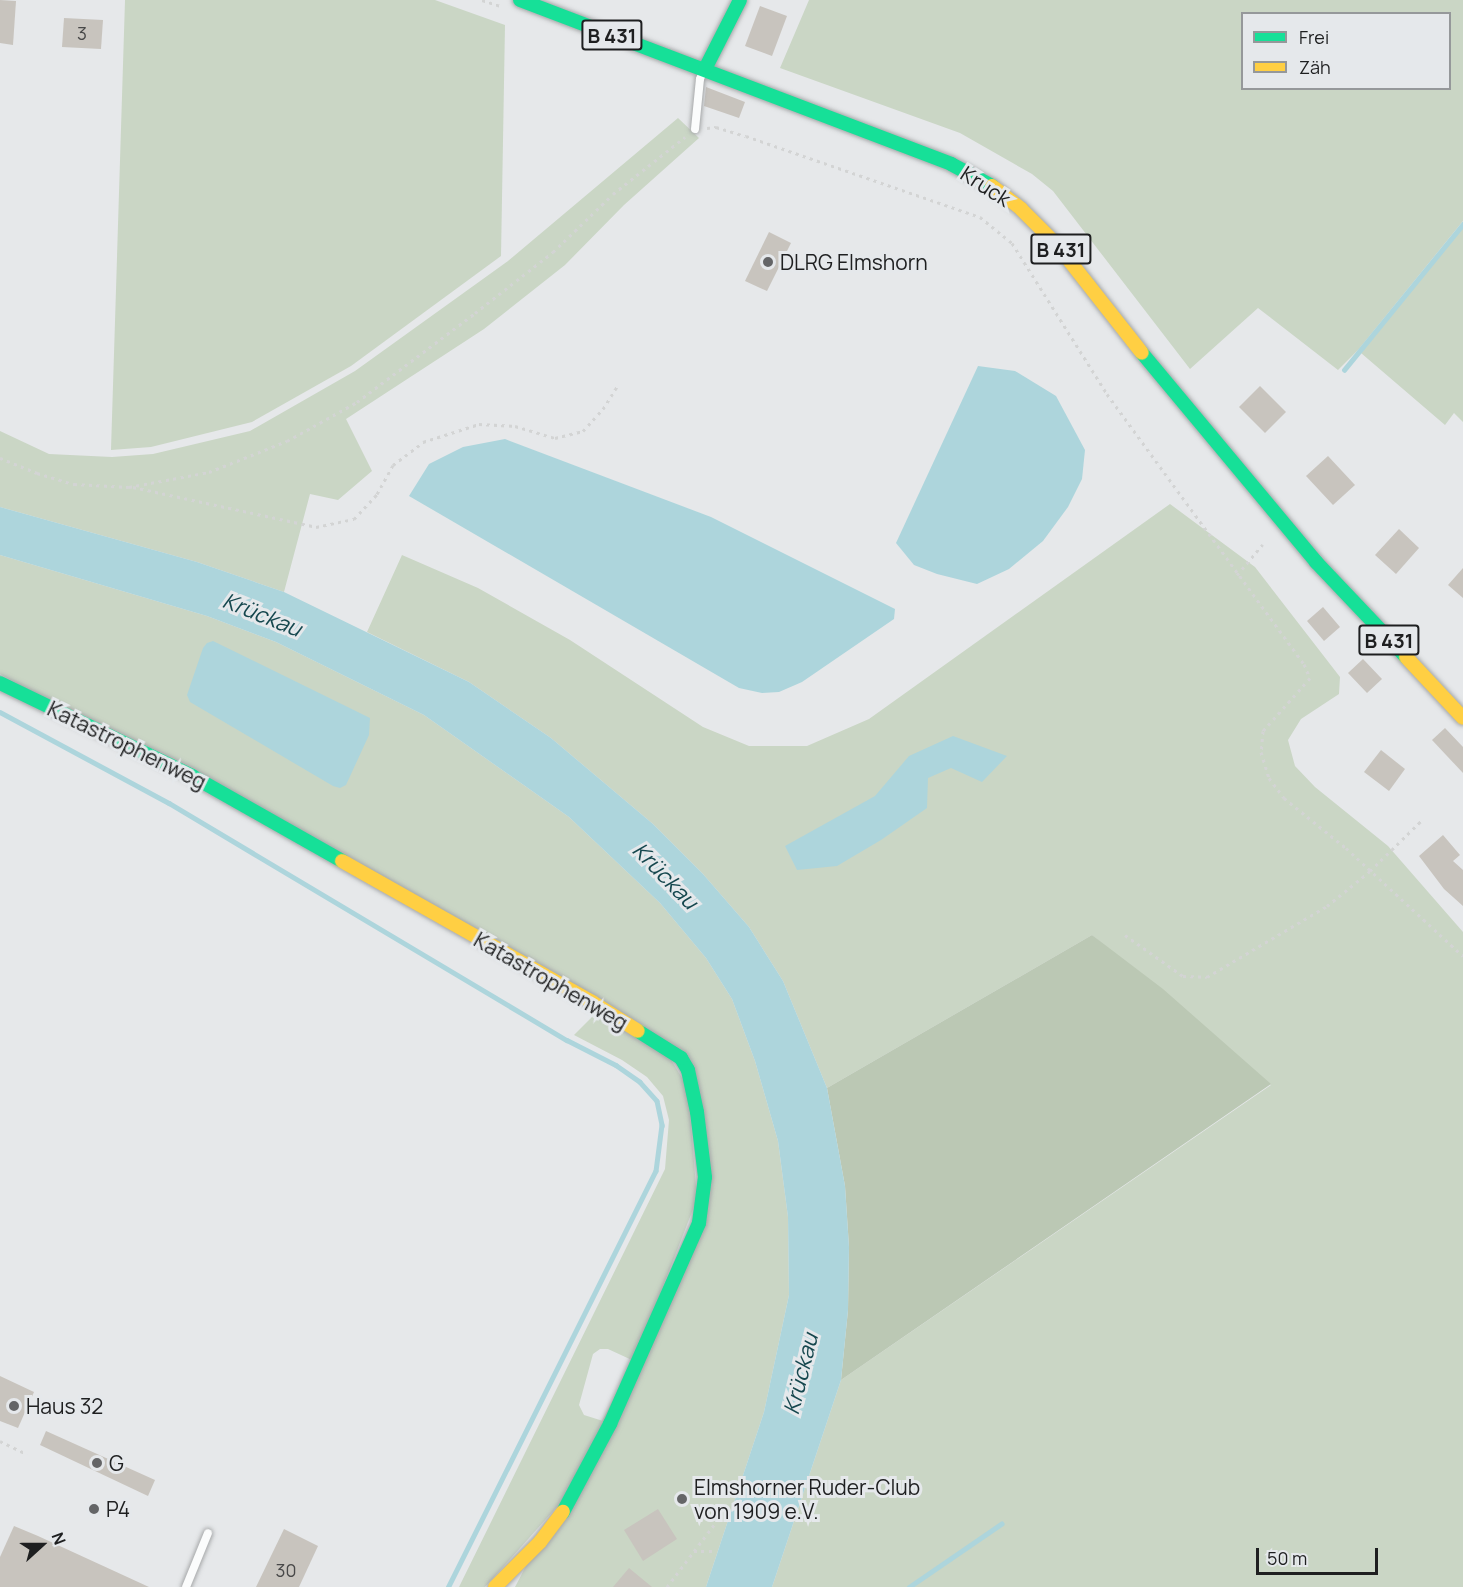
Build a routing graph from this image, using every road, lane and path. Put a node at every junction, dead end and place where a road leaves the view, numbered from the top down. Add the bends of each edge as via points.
1 (482, 0) edge
2 (520, 0) edge
3 (740, 0) edge
4 (501, 7) dead end
5 (705, 69) junction
6 (695, 129) junction
7 (617, 387) dead end
8 (0, 458) edge
9 (129, 487) junction
10 (1263, 544) dead end
11 (1237, 575) junction
12 (0, 683) edge
13 (1463, 718) edge
14 (1422, 820) dead end
15 (1371, 871) junction
16 (1125, 934) dead end
17 (1463, 956) edge
18 (0, 1442) edge
19 (27, 1454) dead end
20 (725, 1515) dead end
21 (208, 1533) dead end
22 (694, 1551) junction
23 (712, 1551) dead end
24 (186, 1587) edge
25 (495, 1587) edge
26 (667, 1587) edge

1 - 4 path
2 - 5 street, Kruck / B 431
3 - 5 street
5 - 6 lane via 700,79
5 - 13 street, Kruck / B 431 via 951,164 992,186 1021,209 1057,245 1316,562
6 - 9 path via 613,194 553,252 357,402 287,441 209,472
6 - 11 path via 716,127 746,136 980,217 1012,243 1107,394
7 - 9 path via 583,431 555,438 515,426 479,423 423,441 393,465 377,494 354,519 316,527
8 - 9 path via 74,484
10 - 11 path
11 - 15 path via 1304,664 1310,678 1263,731 1261,752 1269,778 1284,798
12 - 25 street, Katastrophenweg via 192,776 592,1002 681,1058 688,1070 702,1152 704,1202 699,1223 610,1424 570,1502 540,1542
14 - 15 path
15 - 16 path via 1327,906 1207,976 1183,976
15 - 17 path
18 - 19 path
20 - 22 path
21 - 24 lane
22 - 23 path
22 - 26 path

